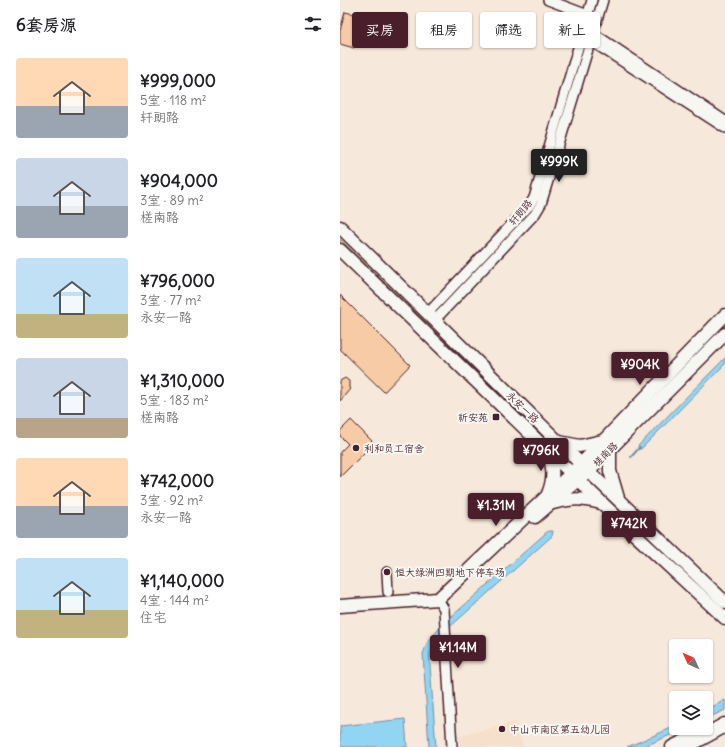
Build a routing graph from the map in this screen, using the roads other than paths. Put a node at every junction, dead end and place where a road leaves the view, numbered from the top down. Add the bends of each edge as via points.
1 (548, 0) edge
2 (592, 0) edge
3 (603, 0) edge
4 (580, 12) edge
5 (589, 12) edge
6 (599, 12) edge
7 (600, 38) edge
8 (600, 38) edge
9 (578, 48) edge
10 (589, 48) edge
11 (725, 120) edge
12 (725, 128) edge
13 (340, 227) edge
14 (340, 250) edge
15 (725, 315) edge
16 (431, 317) junction
17 (725, 334) edge
18 (559, 442) junction
19 (607, 445) junction
20 (546, 449) junction
21 (584, 467) junction
22 (574, 477) junction
23 (550, 499) junction
24 (619, 500) junction
25 (601, 503) junction
26 (632, 532) junction
27 (665, 545) junction
28 (387, 572) dead end
29 (388, 592) dead end
30 (725, 593) edge
31 (709, 594) junction
32 (438, 599) junction
33 (725, 602) edge
34 (340, 606) edge
35 (725, 618) edge
36 (725, 627) edge
37 (725, 720) edge
38 (725, 725) edge
39 (725, 731) edge
40 (446, 747) edge
41 (452, 747) edge
42 (672, 747) edge
43 (685, 747) edge
44 (697, 747) edge

1 - 4 street
2 - 5 street, 轩朗路
3 - 6 street, 轩朗路
7 - 11 street
8 - 12 street
9 - 16 street, 轩朗路 via 534,198
10 - 16 street, 轩朗路 via 542,204 535,214
13 - 16 main road, 永安一路
14 - 20 main road, 永安一路
15 - 19 main road, 槎南路
16 - 18 main road, 永安一路
17 - 19 main road, 槎南路
18 - 19 main road via 580,446
18 - 21 main road, 永安一路
19 - 21 main road, 槎南路
19 - 24 main road via 610,471
20 - 22 main road, 永安一路
20 - 23 main road via 553,477
21 - 22 main road, 槎南路
21 - 24 main road, 永安一路
22 - 23 main road, 槎南路
22 - 25 main road, 永安一路
23 - 25 main road via 584,499
23 - 32 main road, 槎南路
24 - 27 main road, 永安一路
25 - 26 main road, 永安一路
26 - 31 main road, 永安一路
26 - 36 main road
27 - 30 main road
27 - 31 main road, 永安一路
28 - 29 street
31 - 33 main road, 永安一路
31 - 35 main road, 永安一路
32 - 34 main road
32 - 40 street
32 - 41 street via 444,609
37 - 42 main road
38 - 43 highway
39 - 44 highway

